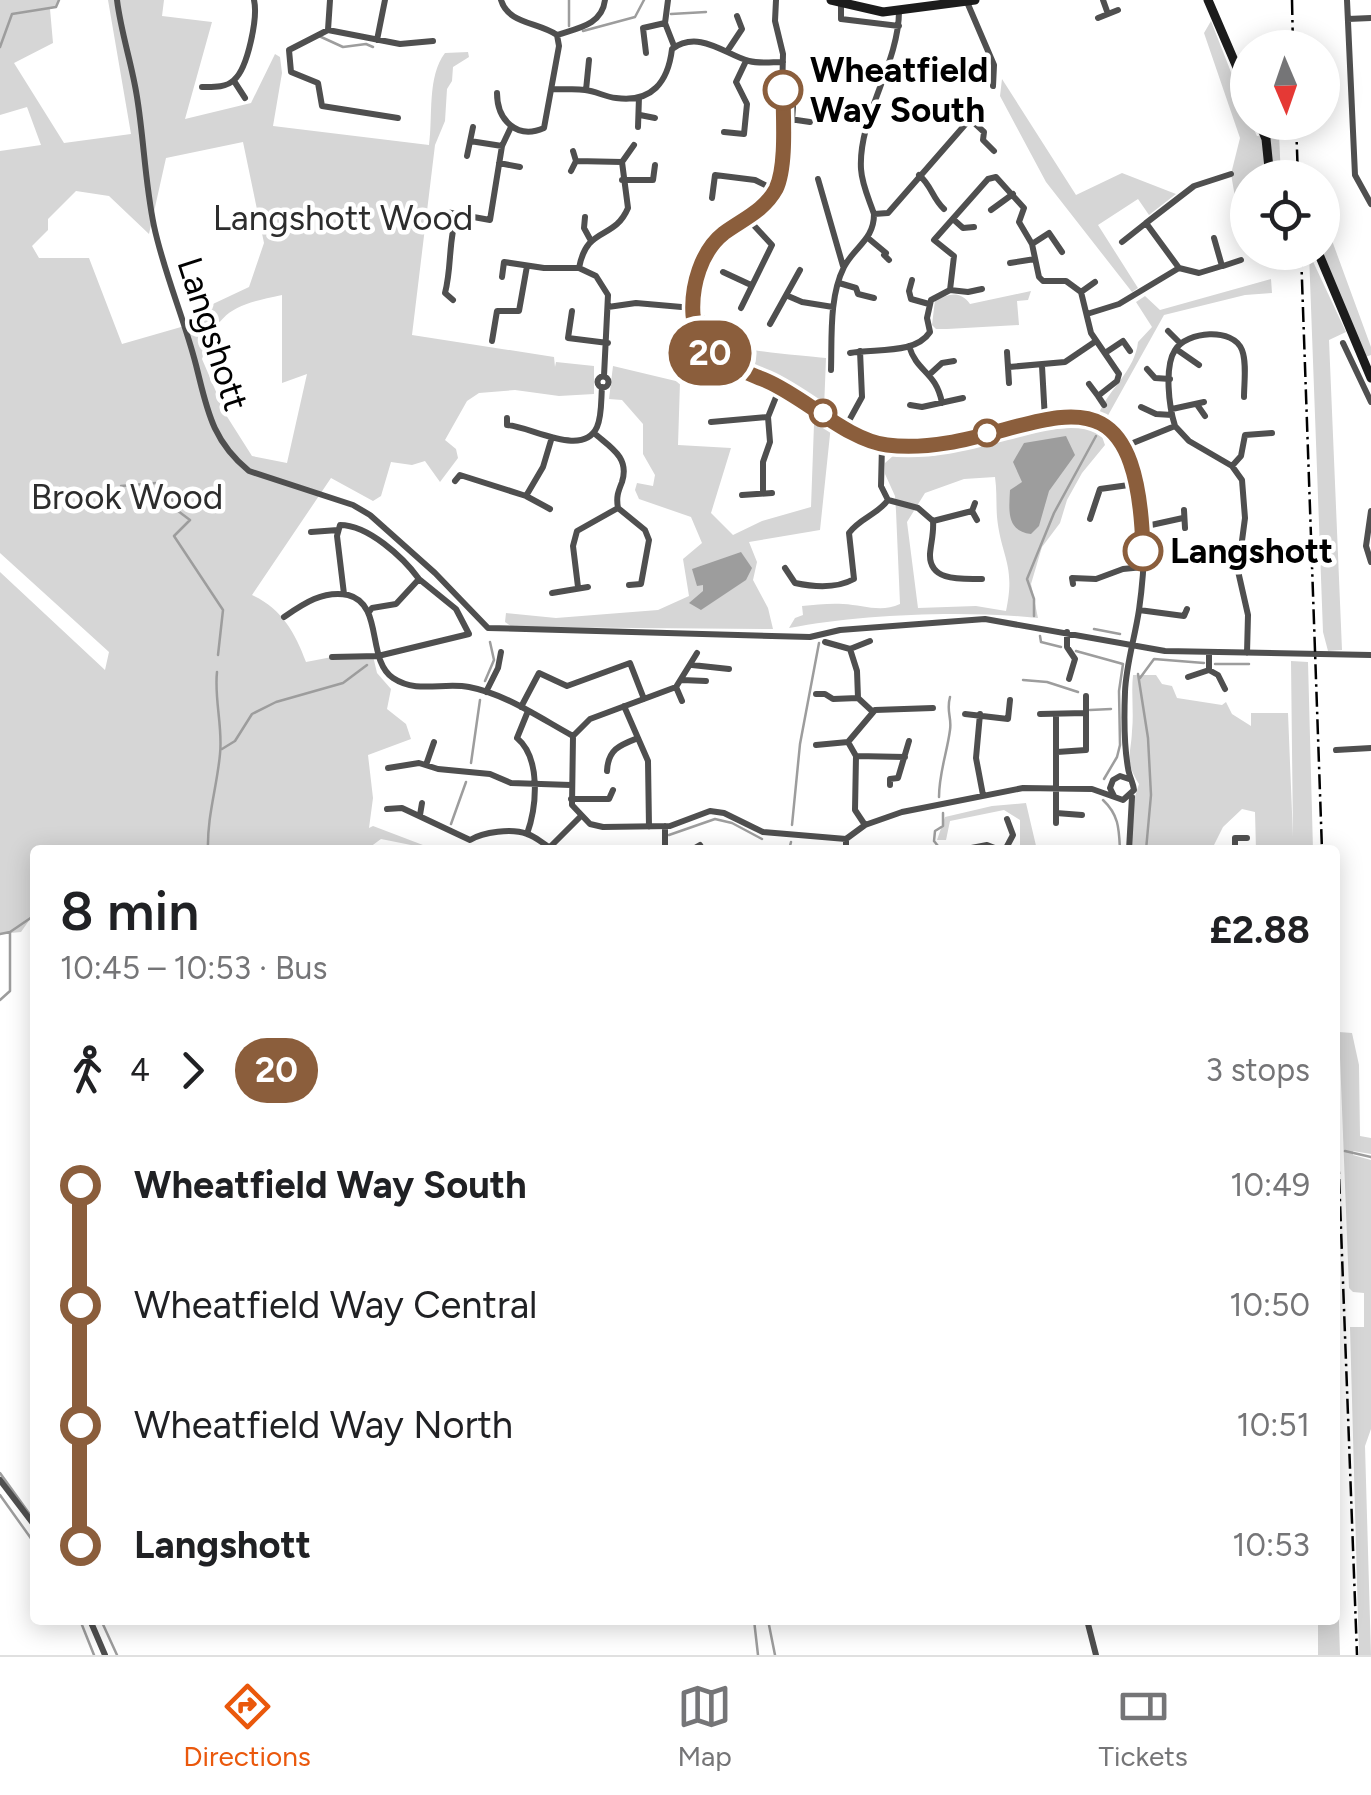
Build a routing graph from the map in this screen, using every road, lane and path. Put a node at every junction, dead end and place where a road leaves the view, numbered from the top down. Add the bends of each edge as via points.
1 (116, 0) edge
2 (254, 0) edge
3 (330, 0) edge
4 (386, 0) edge
5 (501, 0) edge
6 (605, 0) edge
7 (668, 0) edge
8 (776, 0) edge
9 (1103, 0) edge
10 (1208, 0) edge
11 (1347, 0) edge
12 (971, 1) edge
13 (836, 2) edge
14 (1118, 10) dead end
15 (899, 11) junction
16 (1108, 14) junction
17 (738, 16) dead end
18 (1098, 18) dead end
19 (1371, 18) edge
20 (1348, 19) junction
21 (665, 23) junction
22 (899, 26) junction
23 (328, 30) junction
24 (557, 35) junction
25 (377, 40) junction
26 (433, 41) dead end
27 (674, 46) junction
28 (728, 50) junction
29 (1230, 51) edge
30 (646, 53) dead end
31 (588, 60) dead end
32 (746, 61) junction
33 (783, 62) junction
34 (234, 81) junction
35 (993, 86) dead end
36 (202, 87) dead end
37 (553, 88) junction
38 (586, 90) junction
39 (497, 93) dead end
40 (639, 97) junction
41 (245, 98) dead end
42 (793, 107) dead end
43 (977, 112) dead end
44 (640, 116) junction
45 (398, 118) dead end
46 (655, 118) dead end
47 (783, 118) junction
48 (970, 119) junction
49 (792, 121) junction
50 (810, 122) dead end
51 (472, 127) dead end
52 (511, 127) junction
53 (638, 127) dead end
54 (724, 132) dead end
55 (470, 141) junction
56 (634, 145) dead end
57 (502, 146) junction
58 (573, 151) dead end
59 (994, 151) dead end
60 (467, 156) dead end
61 (576, 161) junction
62 (622, 162) junction
63 (500, 163) junction
64 (655, 165) dead end
65 (520, 167) dead end
66 (571, 171) dead end
67 (1230, 174) edge
68 (920, 175) junction
69 (818, 179) dead end
70 (622, 180) junction
71 (1020, 181) dead end
72 (775, 190) junction
73 (1012, 192) junction
74 (712, 198) dead end
75 (1371, 204) edge
76 (944, 209) dead end
77 (991, 210) dead end
78 (446, 212) dead end
79 (457, 214) junction
80 (874, 214) junction
81 (585, 217) dead end
82 (954, 218) junction
83 (748, 219) junction
84 (1126, 222) dead end
85 (1146, 223) junction
86 (974, 227) dead end
87 (1134, 233) junction
88 (868, 238) junction
89 (1214, 238) dead end
90 (590, 239) junction
91 (1122, 242) dead end
92 (1032, 244) junction
93 (1062, 252) dead end
94 (1035, 259) junction
95 (889, 260) dead end
96 (1010, 263) dead end
97 (1230, 263) edge
98 (528, 266) junction
99 (1222, 266) junction
100 (578, 268) junction
101 (844, 268) junction
102 (1179, 268) junction
103 (800, 270) dead end
104 (1326, 270) edge
105 (723, 272) dead end
106 (502, 277) dead end
107 (912, 280) dead end
108 (1095, 282) dead end
109 (839, 283) junction
110 (751, 286) junction
111 (982, 288) dead end
112 (950, 290) junction
113 (1081, 292) junction
114 (445, 293) junction
115 (435, 296) dead end
116 (788, 296) junction
117 (874, 298) dead end
118 (453, 300) dead end
119 (929, 304) junction
120 (608, 307) junction
121 (833, 307) junction
122 (693, 308) junction
123 (741, 308) dead end
124 (572, 312) dead end
125 (1086, 314) junction
126 (770, 324) dead end
127 (1168, 331) dead end
128 (482, 336) dead end
129 (1096, 341) junction
130 (701, 342) junction
131 (608, 343) junction
132 (1342, 344) dead end
133 (909, 346) junction
134 (1178, 346) junction
135 (691, 348) dead end
136 (860, 350) junction
137 (1130, 351) dead end
138 (850, 352) dead end
139 (1007, 352) dead end
140 (1105, 353) junction
141 (954, 361) dead end
142 (1199, 365) dead end
143 (1042, 366) junction
144 (1008, 368) junction
145 (1147, 369) dead end
146 (830, 370) dead end
147 (930, 374) junction
148 (1371, 378) edge
149 (1170, 379) junction
150 (1009, 382) dead end
151 (1089, 384) dead end
152 (780, 386) junction
153 (1098, 396) junction
154 (1244, 397) dead end
155 (963, 398) dead end
156 (942, 402) junction
157 (1371, 402) edge
158 (910, 405) dead end
159 (1104, 405) dead end
160 (1141, 408) dead end
161 (1172, 412) junction
162 (1206, 416) dead end
163 (768, 418) junction
164 (1046, 420) junction
165 (507, 425) dead end
166 (1175, 426) junction
167 (846, 428) junction
168 (712, 432) dead end
169 (594, 433) junction
170 (1272, 433) dead end
171 (552, 437) junction
172 (882, 445) junction
173 (1123, 448) junction
174 (463, 466) dead end
175 (1232, 466) junction
176 (1136, 484) junction
177 (528, 494) junction
178 (742, 495) dead end
179 (888, 500) junction
180 (618, 508) junction
181 (550, 509) dead end
182 (1371, 510) edge
183 (1089, 519) dead end
184 (1184, 519) dead end
185 (978, 520) dead end
186 (933, 521) junction
187 (1142, 527) junction
188 (338, 530) junction
189 (311, 532) dead end
190 (1369, 534) edge
191 (1371, 562) edge
192 (1143, 567) junction
193 (785, 568) dead end
194 (420, 578) junction
195 (982, 579) dead end
196 (1072, 579) dead end
197 (629, 584) dead end
198 (588, 586) dead end
199 (578, 588) junction
200 (552, 593) dead end
201 (344, 594) junction
202 (1187, 608) dead end
203 (1139, 610) junction
204 (369, 612) junction
205 (284, 617) dead end
206 (1067, 632) junction
207 (870, 641) dead end
208 (825, 642) dead end
209 (1132, 646) junction
210 (850, 648) junction
211 (500, 652) dead end
212 (1209, 652) junction
213 (697, 653) dead end
214 (1247, 654) junction
215 (1371, 655) edge
216 (378, 656) junction
217 (332, 657) dead end
218 (692, 665) junction
219 (729, 669) dead end
220 (1208, 670) junction
221 (1188, 677) dead end
222 (1069, 679) dead end
223 (706, 681) dead end
224 (679, 684) junction
225 (1225, 689) dead end
226 (486, 692) junction
227 (816, 694) dead end
228 (1086, 696) dead end
229 (858, 698) junction
230 (644, 699) junction
231 (1010, 700) dead end
232 (682, 701) dead end
233 (624, 706) junction
234 (933, 708) dead end
235 (524, 709) junction
236 (872, 711) junction
237 (1086, 713) junction
238 (965, 714) dead end
239 (980, 714) junction
240 (1040, 714) dead end
241 (1056, 714) junction
242 (573, 736) junction
243 (638, 738) junction
244 (909, 741) dead end
245 (434, 742) dead end
246 (848, 742) junction
247 (816, 746) dead end
248 (1371, 748) edge
249 (1336, 750) dead end
250 (1056, 752) junction
251 (1127, 752) junction
252 (856, 756) junction
253 (904, 757) junction
254 (426, 764) junction
255 (388, 768) dead end
256 (606, 770) dead end
257 (1114, 779) junction
258 (1130, 780) junction
259 (571, 784) junction
260 (533, 785) junction
261 (890, 785) dead end
262 (1056, 788) junction
263 (612, 790) dead end
264 (1092, 790) junction
265 (1132, 794) junction
266 (983, 795) junction
267 (1116, 797) junction
268 (571, 799) junction
269 (422, 803) dead end
270 (387, 809) dead end
271 (1056, 814) junction
272 (1082, 815) dead end
273 (420, 816) junction
274 (580, 817) junction
275 (1128, 818) junction
276 (1008, 820) dead end
277 (1056, 824) dead end
278 (865, 825) junction
279 (665, 826) junction
280 (649, 827) junction
281 (528, 834) junction
282 (1248, 838) dead end
283 (846, 839) junction
284 (470, 840) junction
285 (470, 845) edge
286 (549, 845) edge
287 (552, 845) edge
288 (665, 845) edge
289 (846, 845) edge
290 (1008, 845) edge
291 (1129, 845) edge
292 (1235, 845) edge
293 (0, 1480) edge
294 (30, 1519) edge
295 (92, 1625) edge
296 (1088, 1625) edge
297 (105, 1655) edge
298 (1096, 1655) edge

1 - 206 street, Langshott via 154,224 208,415 250,471 353,505 384,524 488,628 810,637 986,619
2 - 34 street via 256,22
3 - 23 street
4 - 25 street
5 - 24 street via 514,18
6 - 24 street via 596,20
7 - 21 street
8 - 33 street
9 - 16 street
10 - 29 main road
11 - 20 street
12 - 15 main road
12 - 35 street via 994,65
13 - 15 main road
13 - 22 street via 841,19
14 - 16 street
15 - 22 street
16 - 18 street
17 - 28 street via 742,29
19 - 20 street
20 - 75 street via 1354,175
21 - 27 street
21 - 30 street via 644,28
22 - 80 street via 862,153 862,180
23 - 25 street
23 - 45 street via 289,50 290,72 318,84 320,106
24 - 37 street
25 - 26 street
27 - 28 street
27 - 40 street via 660,87
28 - 32 street
31 - 38 street
32 - 33 street
32 - 54 street via 736,82 747,104 744,134
33 - 47 street
34 - 36 street
34 - 41 street
37 - 38 street
37 - 52 street via 544,128
38 - 40 street
39 - 52 street via 500,115
40 - 44 street
42 - 49 street
43 - 48 street
44 - 46 street
44 - 53 street
47 - 49 street
47 - 72 street
48 - 59 street
48 - 68 street
49 - 50 street
51 - 55 street
52 - 57 street
55 - 57 street
55 - 60 street
56 - 62 street
57 - 63 street
58 - 61 street
61 - 62 street
61 - 66 street
62 - 70 street
63 - 65 street
63 - 79 street via 494,221
64 - 70 street via 653,180
67 - 85 street via 1194,186
68 - 76 street
68 - 80 street via 888,213
69 - 101 street
70 - 90 street via 625,215
71 - 73 street
72 - 74 street via 716,174
72 - 83 street
73 - 77 street
73 - 82 street via 988,179
73 - 92 street via 1024,208 1019,222
78 - 79 street
79 - 114 street
80 - 88 street
81 - 90 street
82 - 86 street via 963,228
82 - 112 street via 934,240 954,256
83 - 110 street via 772,245
83 - 122 street via 708,250
84 - 87 street
85 - 87 street
85 - 102 street
87 - 91 street
88 - 95 street
88 - 101 street
89 - 99 street
90 - 100 street
92 - 93 street via 1049,233
92 - 94 street
94 - 96 street
94 - 113 street via 1041,280 1066,280
97 - 99 street
98 - 100 street
98 - 106 street via 504,262
98 - 128 street via 519,311 494,311 492,340
99 - 102 street via 1200,273
100 - 120 street via 606,289
101 - 109 street
102 - 125 street via 1119,304
103 - 116 street
104 - 148 main road
105 - 110 street
107 - 119 street via 911,299
108 - 113 street
109 - 117 street
109 - 121 street
110 - 123 street
111 - 112 street
112 - 119 street
113 - 125 street
114 - 115 street
114 - 118 street
116 - 121 street
116 - 126 street
119 - 133 street via 929,336
120 - 122 street
120 - 131 street
121 - 146 street
122 - 130 street
124 - 131 street via 568,338
125 - 129 street
127 - 134 street
129 - 140 street
129 - 143 street via 1065,362
130 - 135 street
130 - 152 street via 723,363
131 - 169 street via 608,382
132 - 157 street
133 - 136 street
133 - 147 street
134 - 142 street
134 - 149 street
134 - 154 street via 1206,336 1235,341 1244,356
136 - 138 street
136 - 167 street via 862,397
137 - 140 street via 1123,341
139 - 144 street
140 - 153 street via 1119,378
141 - 147 street
143 - 144 street
143 - 164 street
144 - 150 street
145 - 149 street via 1155,378
147 - 156 street
149 - 161 street
151 - 153 street
152 - 163 street
152 - 167 street
153 - 159 street
155 - 156 street
156 - 158 street
160 - 161 street
161 - 162 street via 1201,404
161 - 166 street
163 - 168 street via 709,420
163 - 178 street via 770,442 762,462 768,493
164 - 172 street via 950,443
164 - 173 street via 1098,420
165 - 171 street
166 - 173 street
166 - 175 street
167 - 172 street
169 - 171 street via 576,442
169 - 180 street via 620,455
170 - 175 street via 1245,435
171 - 177 street
172 - 179 street via 880,486
173 - 176 street
174 - 177 street via 458,478
175 - 214 street via 1244,488 1238,571 1248,615
176 - 183 street via 1100,489
176 - 187 street
177 - 181 street
179 - 186 street via 918,508
179 - 193 street via 849,533 854,579 795,583
180 - 197 street via 649,540 641,584
180 - 199 street via 577,531
182 - 190 street
184 - 187 street
185 - 186 street via 974,507
186 - 195 street via 930,555 937,571
187 - 192 street
188 - 189 street
188 - 194 street via 342,524 360,528
188 - 201 street
190 - 191 street
192 - 196 street
192 - 203 street
194 - 204 street via 396,604
194 - 216 street via 456,610 469,634
198 - 199 street
199 - 200 street
201 - 204 street
201 - 205 street via 308,600
202 - 203 street via 1184,616
203 - 209 street
204 - 216 street
206 - 209 street
206 - 222 street via 1074,659
207 - 210 street
208 - 210 street
209 - 212 street
209 - 251 street
210 - 229 street
211 - 226 street
212 - 214 street
212 - 220 street
213 - 218 street
214 - 215 street
216 - 217 street
216 - 226 street via 405,685
218 - 219 street
218 - 224 street
220 - 221 street
220 - 225 street
223 - 224 street
224 - 230 street
224 - 232 street
226 - 235 street
227 - 229 street
228 - 237 street
229 - 236 street
230 - 233 street
230 - 235 street via 630,663 567,686 539,673
231 - 239 street via 1008,719
233 - 242 street via 590,719
233 - 243 street
234 - 236 street
235 - 242 street
235 - 260 street via 517,738 532,760
236 - 246 street
237 - 241 street
237 - 250 street via 1086,750
238 - 239 street
239 - 266 street via 976,758
240 - 241 street
241 - 250 street
242 - 259 street
243 - 256 street via 612,750
243 - 280 street via 648,762
244 - 253 street
245 - 254 street
246 - 247 street
246 - 252 street
248 - 249 street
250 - 262 street
251 - 257 street
251 - 258 street
252 - 253 street
252 - 278 street via 855,810
253 - 261 street
254 - 255 street
254 - 260 street
257 - 258 street
257 - 264 street
257 - 267 street
258 - 265 street
259 - 260 street
259 - 268 street
260 - 281 street
262 - 264 street
262 - 266 street
262 - 271 street
263 - 268 street via 609,799
264 - 267 street
265 - 267 street
265 - 275 street
266 - 278 street
267 - 275 street
268 - 274 street
269 - 273 street
270 - 273 street
271 - 272 street
271 - 277 street
273 - 284 street
274 - 280 street via 602,827
274 - 287 street
275 - 291 street
276 - 290 street
278 - 283 street
279 - 280 street
279 - 283 street via 710,811 771,833
279 - 288 street
281 - 284 street
281 - 286 street
282 - 292 street via 1235,835
283 - 289 street
284 - 285 street
293 - 294 street
295 - 297 street
296 - 298 street

